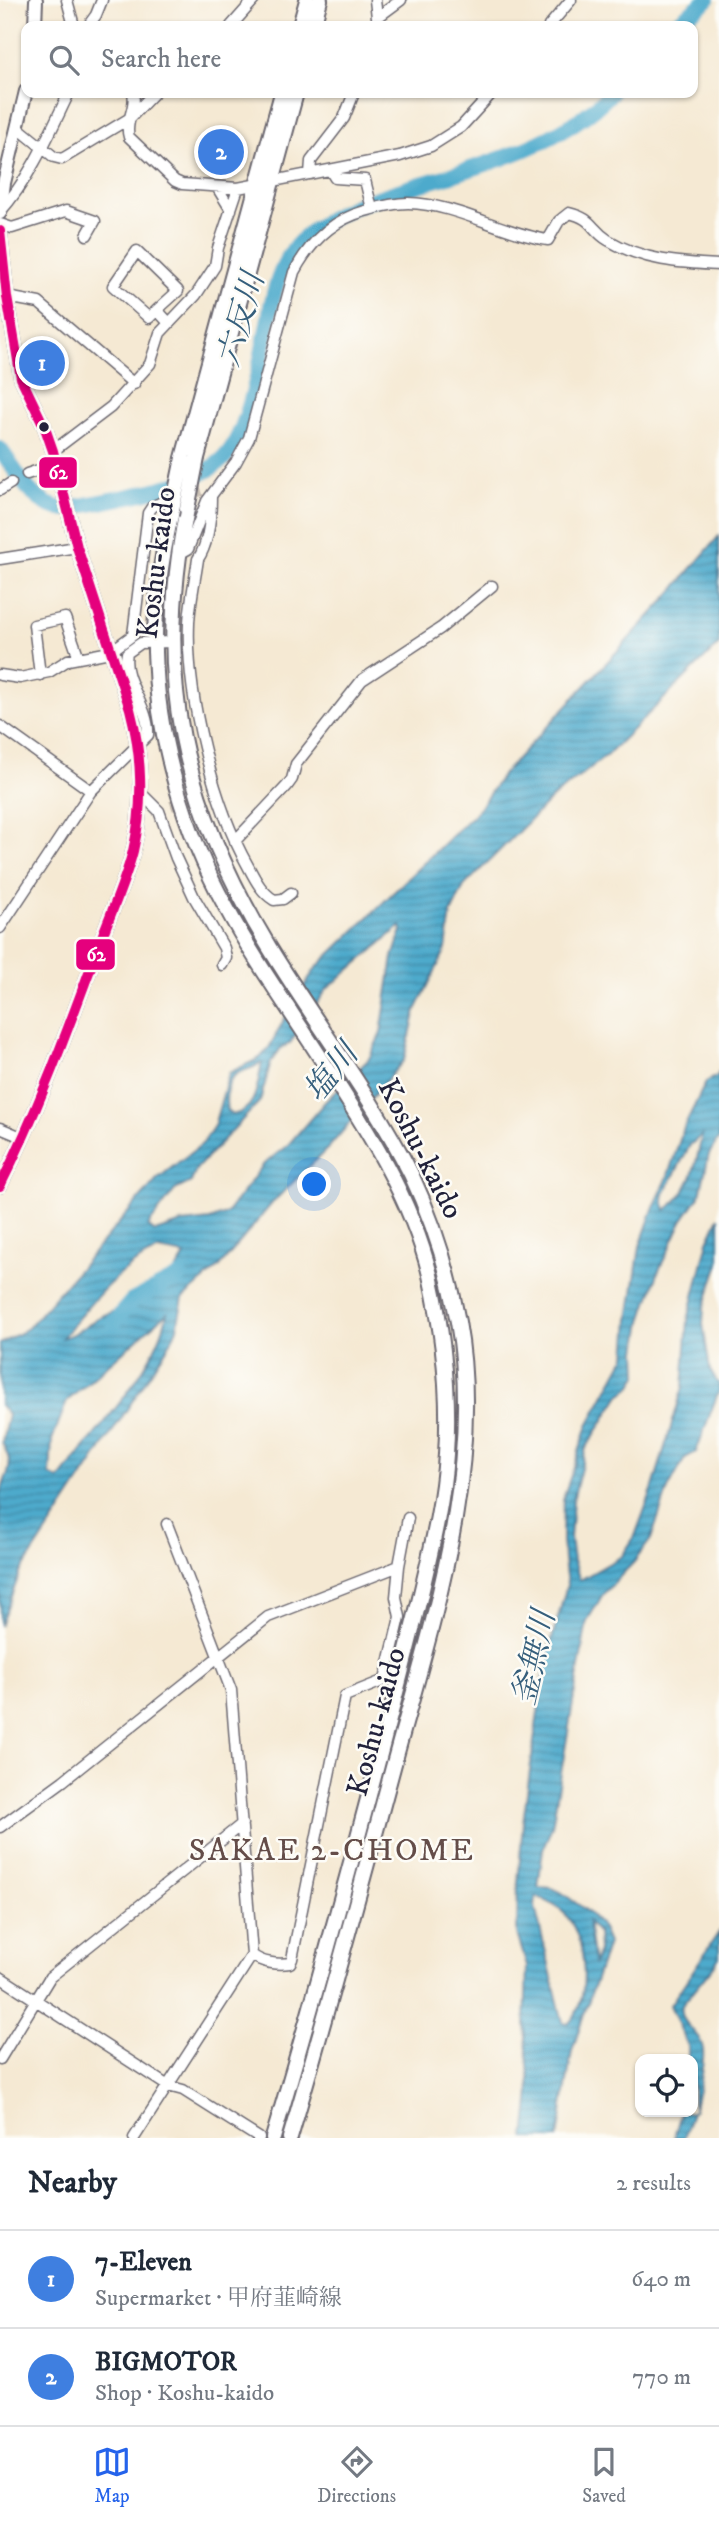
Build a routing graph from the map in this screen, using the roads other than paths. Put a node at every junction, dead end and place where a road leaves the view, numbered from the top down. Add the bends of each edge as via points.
1 (36, 0) edge
2 (66, 0) edge
3 (102, 0) edge
4 (254, 0) edge
5 (307, 0) edge
6 (320, 0) edge
7 (375, 0) edge
8 (401, 0) edge
9 (571, 0) edge
10 (35, 21) edge
11 (72, 21) edge
12 (92, 21) edge
13 (235, 21) edge
14 (301, 21) edge
15 (314, 21) edge
16 (378, 21) edge
17 (553, 21) edge
18 (24, 98) edge
19 (67, 98) edge
20 (134, 98) edge
21 (149, 98) edge
22 (281, 98) edge
23 (295, 98) edge
24 (352, 98) edge
25 (487, 98) edge
26 (130, 118) junction
27 (17, 127) junction
28 (42, 148) junction
29 (330, 170) junction
30 (310, 174) junction
31 (273, 182) junction
32 (258, 185) junction
33 (217, 187) junction
34 (238, 188) junction
35 (372, 207) junction
36 (231, 210) junction
37 (0, 213) edge
38 (0, 224) edge
39 (0, 231) edge
40 (87, 235) dead end
41 (719, 265) edge
42 (7, 297) junction
43 (158, 310) junction
44 (169, 323) junction
45 (134, 384) junction
46 (55, 458) junction
47 (190, 458) junction
48 (27, 474) dead end
49 (11, 483) dead end
50 (0, 490) edge
51 (206, 493) junction
52 (162, 502) tunnel mouth
53 (77, 547) junction
54 (179, 554) junction
55 (0, 559) edge
56 (492, 586) dead end
57 (155, 642) junction
58 (172, 642) junction
59 (110, 652) junction
60 (79, 658) junction
61 (0, 675) edge
62 (40, 675) junction
63 (0, 726) edge
64 (137, 747) junction
65 (91, 790) junction
66 (140, 792) junction
67 (171, 806) tunnel mouth
68 (159, 811) junction
69 (235, 841) junction
70 (291, 893) dead end
71 (0, 928) edge
72 (222, 965) dead end
73 (0, 1128) edge
74 (24, 1138) junction
75 (0, 1186) edge
76 (408, 1518) dead end
77 (167, 1524) dead end
78 (399, 1566) junction
79 (398, 1655) junction
80 (220, 1657) junction
81 (421, 1662) junction
82 (242, 1824) junction
83 (0, 1828) edge
84 (252, 1955) junction
85 (0, 1977) edge
86 (37, 2000) junction
87 (0, 2059) edge
88 (168, 2086) junction
89 (134, 2138) edge
90 (259, 2138) edge
91 (273, 2138) edge
92 (290, 2138) edge

1 - 10 main road
2 - 11 street
3 - 12 street
4 - 13 street
5 - 14 highway
6 - 15 highway
7 - 16 street
8 - 16 street
9 - 17 street
18 - 27 main road
19 - 28 street
20 - 26 street
21 - 26 street
22 - 32 highway, Koshu-kaido
23 - 31 highway, Koshu-kaido
24 - 30 street via 344,118 311,161
25 - 29 street via 461,127 431,146
26 - 28 street via 62,159
26 - 33 street via 129,137 175,181
27 - 28 street
27 - 37 main road
28 - 37 street
29 - 30 street
29 - 35 street via 335,178 365,180
30 - 31 street
31 - 32 street
31 - 47 highway, Koshu-kaido
32 - 34 street
32 - 47 highway, Koshu-kaido
33 - 34 street
33 - 36 street
34 - 36 street
35 - 41 street via 412,203 548,240 569,213 583,216 606,239 646,257
35 - 51 street via 327,229 300,260 249,438 236,462
36 - 44 street via 207,281
38 - 40 street via 12,228 66,211 95,221
39 - 42 main road
42 - 45 street via 39,303
42 - 46 main road via 21,378
43 - 43 street via 149,318 113,286 137,251 178,290
43 - 44 street
44 - 45 street via 160,333 150,364
45 - 46 street
46 - 48 street
46 - 53 main road
47 - 54 highway, Koshu-kaido, bridge
47 - 57 highway, Koshu-kaido, bridge via 171,515
49 - 50 street
51 - 54 street via 188,549
51 - 69 street via 211,509 189,623 194,690 211,792
52 - 59 street via 148,513 133,635
53 - 55 street
53 - 59 main road
54 - 58 highway, Koshu-kaido
56 - 69 street via 441,628 362,680 296,764 287,786
57 - 58 street
57 - 64 street via 135,645 125,660 149,727
57 - 79 highway, Koshu-kaido via 160,706 184,810 201,858 257,958 347,1098 397,1189 429,1271 447,1388 446,1453 438,1522
58 - 81 highway, Koshu-kaido via 185,751 217,850 270,948 411,1174 445,1266 459,1325 465,1386 464,1456 455,1524
59 - 60 street
59 - 64 main road via 130,709
60 - 62 street
60 - 62 street via 65,618 34,625
61 - 62 street
63 - 65 street
64 - 65 street
64 - 66 main road
65 - 71 street
66 - 68 street
66 - 74 main road via 133,851
67 - 68 street
68 - 72 street via 194,897 224,948
69 - 70 street via 268,897 283,899
73 - 74 street
74 - 75 main road
76 - 78 street
77 - 80 street
78 - 79 street
78 - 80 street via 268,1617
79 - 81 street
79 - 84 street via 385,1680 345,1696 292,1959 284,1964 259,1961
79 - 91 highway, Koshu-kaido via 346,1883
80 - 82 street via 234,1710
80 - 83 street
81 - 92 highway, Koshu-kaido
82 - 84 street
82 - 86 street via 55,1972
84 - 88 street
85 - 86 street
86 - 87 street
86 - 88 street
88 - 89 street
88 - 90 street via 183,2090

